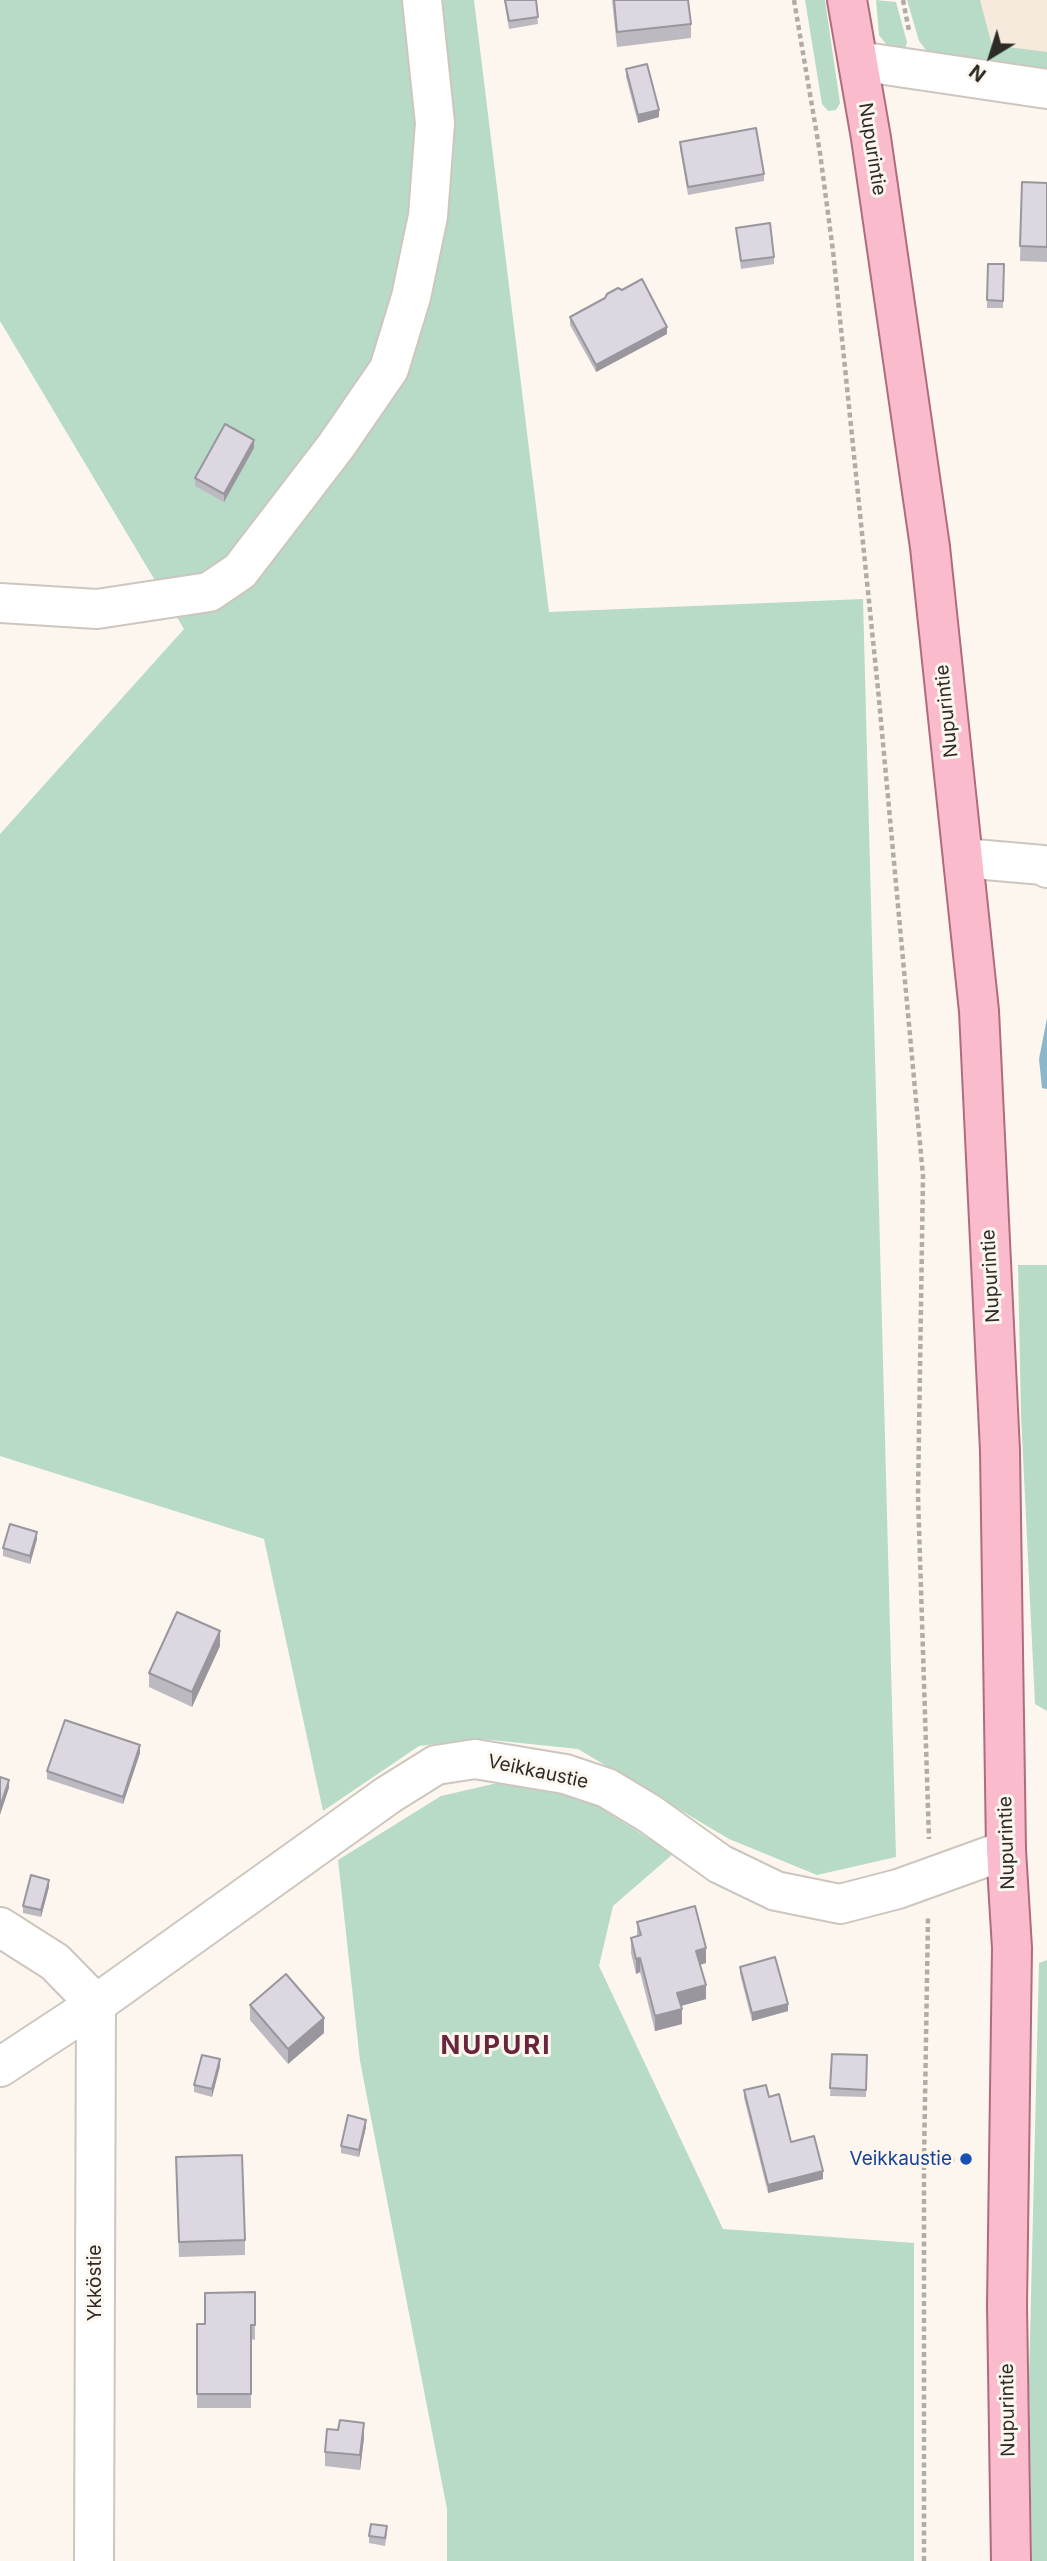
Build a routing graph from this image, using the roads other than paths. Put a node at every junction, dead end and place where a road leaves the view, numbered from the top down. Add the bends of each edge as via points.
1 (422, 0) edge
2 (847, 0) edge
3 (858, 61) junction
4 (1047, 89) edge
5 (0, 603) edge
6 (962, 858) junction
7 (1047, 868) edge
8 (1006, 1850) junction
9 (0, 1927) edge
10 (96, 2004) junction
11 (0, 2067) edge
12 (94, 2561) edge
13 (1011, 2561) edge

1 - 5 street via 435,124 428,216 411,297 389,369 343,435 240,571 209,592 97,609
2 - 3 main road, Nupurintie
3 - 4 street
3 - 6 main road, Nupurintie via 929,547
6 - 7 street
6 - 8 main road, Nupurintie via 979,1011 1000,1451
8 - 10 street, Veikkaustie via 898,1889 840,1904 776,1891 720,1864 607,1788 565,1774 462,1760 436,1765 388,1795
8 - 13 main road, Nupurintie via 1012,1948 1007,2305
9 - 10 street via 55,1962
10 - 11 street, Veikkaustie
10 - 12 street, Ykköstie

